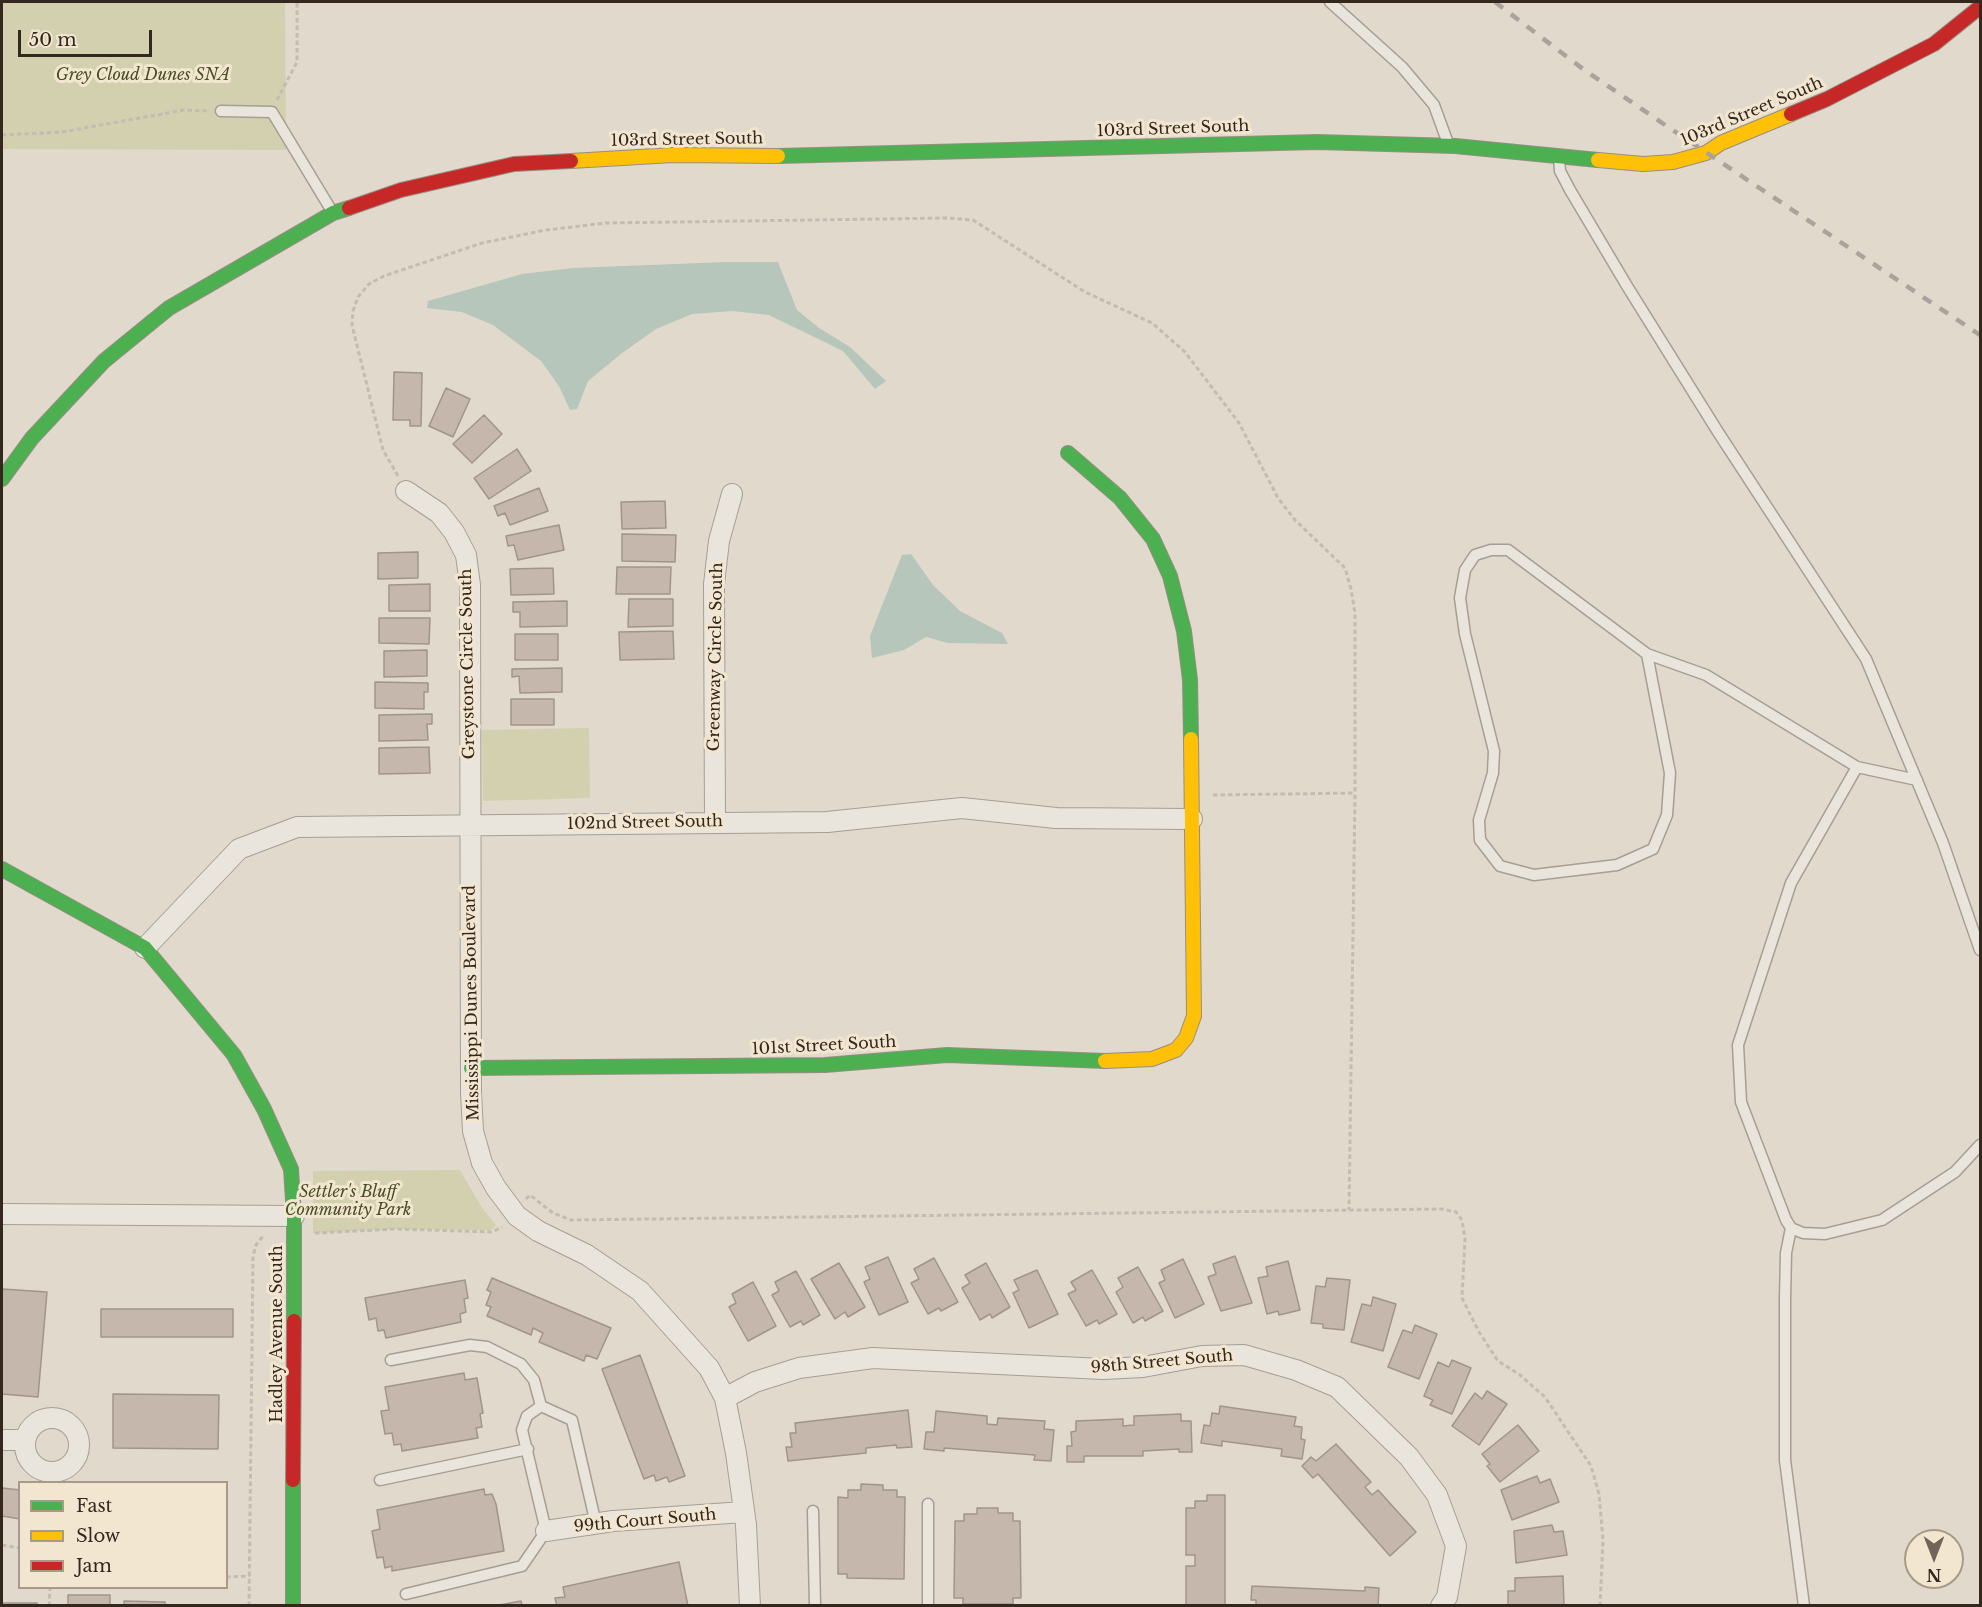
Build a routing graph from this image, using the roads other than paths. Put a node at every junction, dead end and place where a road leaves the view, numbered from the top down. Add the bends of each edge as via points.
1 (1330, 2) edge
2 (1980, 7) edge
3 (221, 111) road end
4 (1449, 146) junction
5 (1559, 156) junction
6 (333, 213) junction
7 (1068, 453) dead end
8 (2, 479) edge
9 (406, 491) road end
10 (732, 494) dead end
11 (1647, 654) junction
12 (1857, 766) junction
13 (1917, 780) junction
14 (1192, 819) junction
15 (715, 822) junction
16 (470, 826) junction
17 (2, 869) edge
18 (145, 948) junction
19 (1980, 950) edge
20 (471, 1068) junction
21 (1980, 1145) edge
22 (2, 1214) edge
23 (294, 1225) junction
24 (1791, 1228) junction
25 (391, 1360) dead end
26 (725, 1398) junction
27 (541, 1406) junction
28 (2, 1440) edge
29 (25, 1440) junction
30 (528, 1449) junction
31 (43, 1476) edge
32 (380, 1480) dead end
33 (928, 1504) dead end
34 (813, 1511) dead end
35 (744, 1512) junction
36 (596, 1524) junction
37 (546, 1531) junction
38 (406, 1594) dead end
39 (292, 1605) edge
40 (750, 1605) edge
41 (814, 1605) edge
42 (928, 1605) edge
43 (1441, 1605) edge
44 (1804, 1605) edge

1 - 4 lane via 1402,68 1434,105
2 - 5 street, 103rd Street South via 1934,44 1827,99 1721,143 1706,153 1673,162 1643,164
3 - 6 lane via 272,112
4 - 5 street, 103rd Street South
4 - 6 street, 103rd Street South via 1317,142 843,156 673,154 526,163 401,190
5 - 13 lane via 1560,171 1627,286 1866,659
6 - 8 street, 103rd Street South via 169,308 104,361 32,438
7 - 14 street via 1120,498 1153,539 1170,576 1184,632 1190,680
9 - 16 street, Greystone Circle South via 439,513 466,555 470,585
10 - 15 street, Greenway Circle South via 719,541 714,584
11 - 11 lane via 1508,550 1475,555 1465,570 1460,598 1494,751 1493,773 1479,820 1480,840 1500,866 1534,875 1617,865 1653,849 1668,815 1670,773
11 - 12 lane via 1706,675
12 - 13 lane
12 - 24 lane via 1791,883 1738,1045 1741,1102
13 - 19 lane
14 - 15 street, 102nd Street South via 1056,818 962,808 827,822
14 - 20 street, 101st Street South via 1194,1016 1186,1038 1176,1050 1152,1059 947,1055 825,1065
15 - 16 street, 102nd Street South
16 - 18 street, 102nd Street South via 297,827 238,849
16 - 20 street, Mississippi Dunes Boulevard
17 - 18 street, Hadley Avenue South
18 - 23 street, Hadley Avenue South via 234,1055 264,1109 291,1169
20 - 26 street, Mississippi Dunes Boulevard via 473,1131 482,1163 513,1211 538,1231 587,1255 640,1291 709,1368
21 - 24 lane via 1955,1172 1882,1220 1825,1234
22 - 23 street
23 - 39 street, Hadley Avenue South
24 - 44 lane via 1786,1253 1785,1460
25 - 27 lane via 470,1345 487,1347 521,1364 534,1380
26 - 35 street, Mississippi Dunes Boulevard
26 - 43 street, 98th Street South via 754,1382 799,1368 873,1358 1102,1369 1143,1367 1202,1356 1244,1355 1296,1370 1337,1387 1408,1457 1437,1495 1456,1546 1447,1597
27 - 30 lane via 527,1416 522,1430
27 - 36 lane via 572,1420
28 - 29 street
29 - 31 street via 30,1460
29 - 31 street via 34,1425 51,1418 70,1424 76,1431 76,1459 60,1471
30 - 32 lane
30 - 37 lane
33 - 42 lane
34 - 41 lane
35 - 36 street, 99th Court South
35 - 40 street, Mississippi Dunes Boulevard
36 - 37 street, 99th Court South
37 - 38 lane via 522,1566

